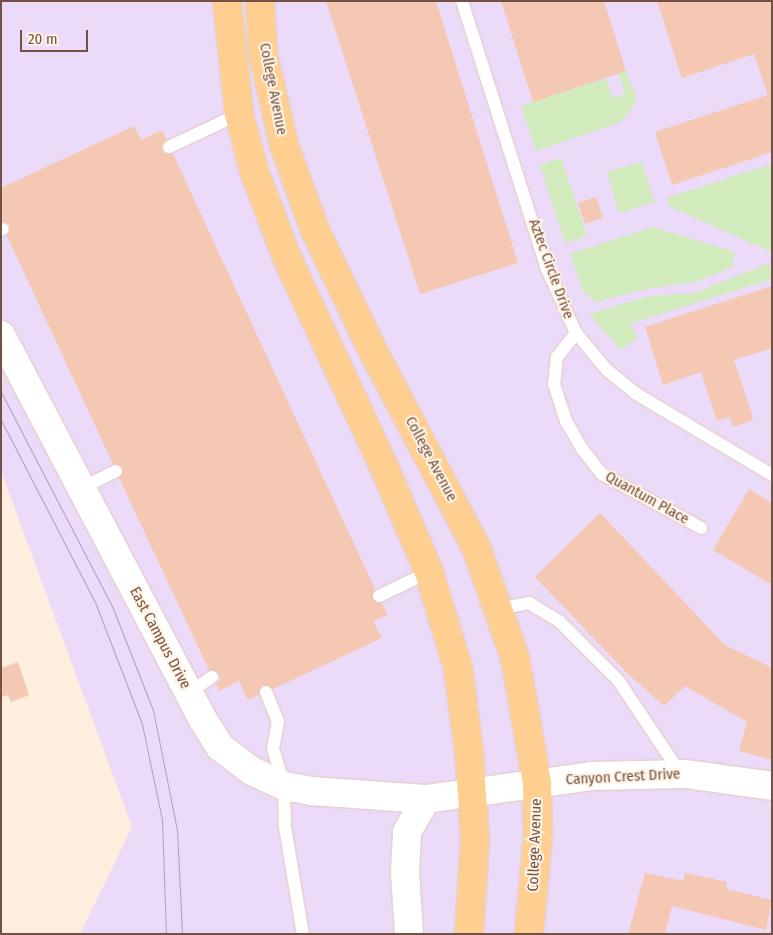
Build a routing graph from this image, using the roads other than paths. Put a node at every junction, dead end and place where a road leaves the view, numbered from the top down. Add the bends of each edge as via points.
1 (227, 1) edge
2 (260, 1) edge
3 (462, 1) edge
4 (239, 114) junction
5 (170, 147) dead end
6 (576, 333) junction
7 (1, 335) edge
8 (116, 471) dead end
9 (772, 474) edge
10 (80, 489) junction
11 (701, 528) dead end
12 (429, 572) junction
13 (379, 596) dead end
14 (498, 609) junction
15 (212, 677) dead end
16 (266, 692) dead end
17 (189, 693) junction
18 (681, 774) junction
19 (537, 783) junction
20 (284, 786) junction
21 (772, 786) edge
22 (473, 791) junction
23 (426, 800) junction
24 (303, 934) edge
25 (409, 934) edge
26 (469, 934) edge
27 (529, 934) edge

1 - 4 main road
2 - 14 main road, College Avenue via 263,54 284,145 314,228 374,352 476,547
3 - 6 lane, Aztec Circle Drive via 548,269
4 - 5 lane
4 - 12 main road via 255,174 288,260
6 - 9 lane, Aztec Circle Drive via 607,370 635,393
6 - 11 lane, Quantum Place via 557,357 554,384 566,421 583,450 602,474
7 - 10 street, East Campus Drive
8 - 10 lane
10 - 17 street, East Campus Drive
12 - 13 lane
12 - 22 main road via 458,668
14 - 18 lane via 529,602 559,621 618,680
14 - 19 main road, College Avenue via 515,658
15 - 17 lane
16 - 20 lane via 278,721 273,749
17 - 20 street, East Campus Drive via 220,747 252,771
18 - 19 street, Canyon Crest Drive via 591,776
18 - 21 street, Canyon Crest Drive
19 - 22 street, Canyon Crest Drive
19 - 27 main road, College Avenue via 538,835
20 - 23 street, East Campus Drive
20 - 24 lane via 284,827
22 - 23 street, East Campus Drive
22 - 26 main road via 475,840
23 - 25 street via 407,832 405,872

